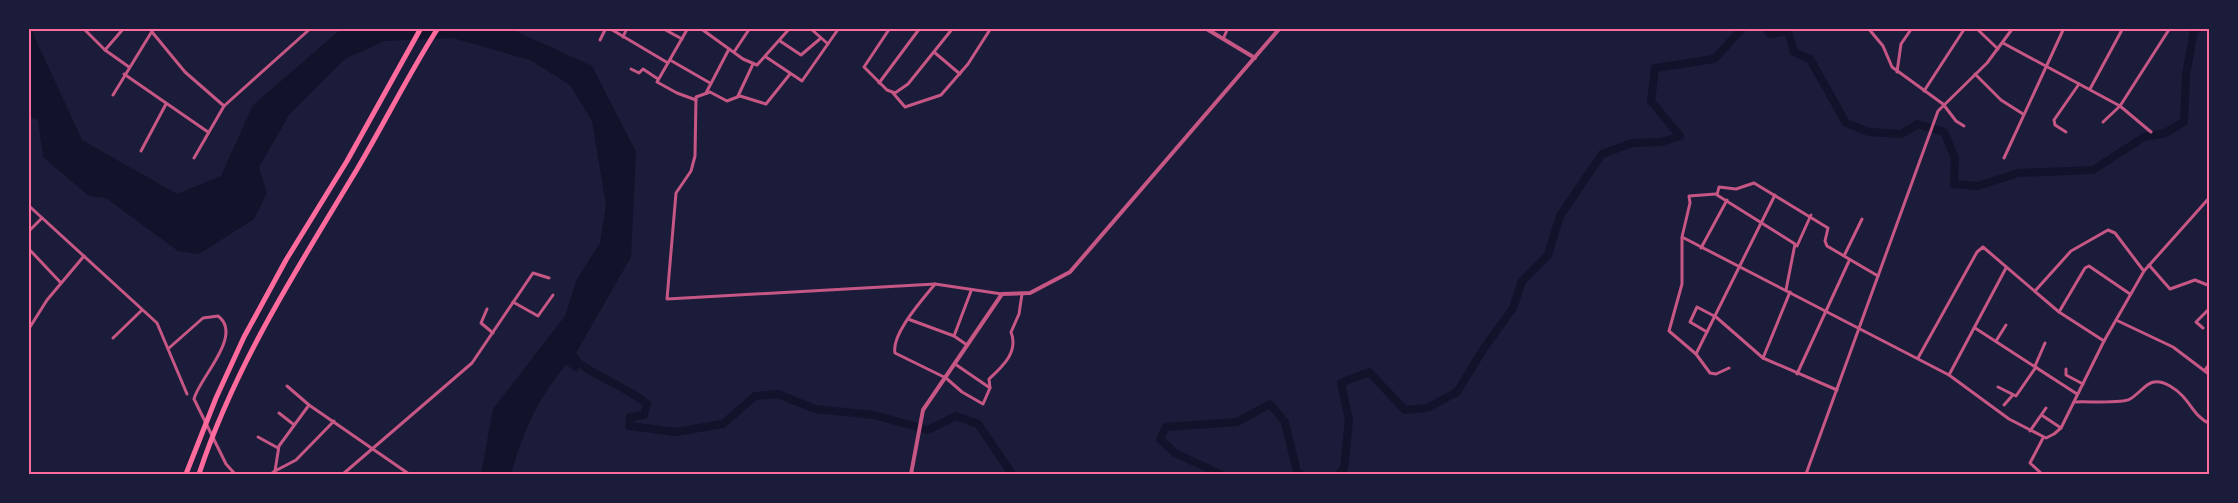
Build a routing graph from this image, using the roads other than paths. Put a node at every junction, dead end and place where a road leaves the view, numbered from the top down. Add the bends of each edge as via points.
1 (83, 28) edge
2 (124, 28) edge
3 (311, 28) edge
4 (421, 28) edge
5 (438, 28) edge
6 (607, 28) edge
7 (627, 28) edge
8 (662, 28) edge
9 (688, 28) edge
10 (700, 28) edge
11 (750, 28) edge
12 (790, 28) edge
13 (810, 28) edge
14 (839, 28) edge
15 (890, 28) edge
16 (920, 28) edge
17 (953, 28) edge
18 (991, 28) edge
19 (1205, 28) edge
20 (1228, 28) edge
21 (1912, 28) edge
22 (1965, 28) edge
23 (1976, 28) edge
24 (1986, 28) edge
25 (2013, 28) edge
26 (2064, 28) edge
27 (2123, 28) edge
28 (2170, 28) edge
29 (1868, 29) edge
30 (153, 30) edge
31 (1277, 30) edge
32 (1982, 33) junction
33 (623, 37) junction
34 (821, 38) junction
35 (682, 39) junction
36 (1223, 39) junction
37 (600, 40) dead end
38 (780, 41) junction
39 (2003, 43) junction
40 (828, 44) junction
41 (729, 49) junction
42 (1998, 49) junction
43 (105, 50) junction
44 (734, 52) junction
45 (934, 52) junction
46 (766, 57) junction
47 (1255, 58) junction
48 (669, 61) junction
49 (753, 64) junction
50 (129, 67) junction
51 (2047, 67) junction
52 (631, 69) dead end
53 (1897, 72) junction
54 (124, 74) junction
55 (790, 74) junction
56 (960, 74) junction
57 (1975, 74) junction
58 (658, 79) junction
59 (711, 83) junction
60 (879, 83) junction
61 (2079, 84) junction
62 (2090, 89) junction
63 (1924, 91) junction
64 (706, 93) junction
65 (893, 93) junction
66 (113, 94) dead end
67 (738, 96) junction
68 (696, 100) junction
69 (166, 104) junction
70 (1943, 104) junction
71 (225, 106) junction
72 (2120, 106) junction
73 (2024, 114) junction
74 (2103, 122) dead end
75 (1964, 126) dead end
76 (208, 132) junction
77 (2066, 132) dead end
78 (2151, 132) dead end
79 (141, 151) dead end
80 (194, 158) dead end
81 (2004, 158) dead end
82 (1716, 194) junction
83 (1775, 195) junction
84 (2210, 197) edge
85 (1727, 200) junction
86 (28, 205) edge
87 (1811, 215) junction
88 (42, 217) junction
89 (1862, 219) dead end
90 (1762, 224) junction
91 (28, 232) edge
92 (1682, 237) junction
93 (1796, 247) junction
94 (28, 248) edge
95 (1701, 248) junction
96 (84, 256) junction
97 (1844, 256) junction
98 (1849, 261) junction
99 (2149, 264) junction
100 (2007, 267) junction
101 (1740, 268) junction
102 (2144, 271) junction
103 (1878, 276) junction
104 (549, 278) dead end
105 (61, 283) junction
106 (935, 284) junction
107 (2210, 286) edge
108 (971, 291) junction
109 (1788, 291) junction
110 (2035, 291) junction
111 (1002, 294) junction
112 (1022, 294) junction
113 (2130, 294) junction
114 (553, 295) dead end
115 (513, 302) junction
116 (2210, 308) edge
117 (487, 309) dead end
118 (142, 310) junction
119 (1826, 310) junction
120 (2060, 312) junction
121 (1716, 317) junction
122 (908, 319) junction
123 (2116, 320) junction
124 (2006, 325) dead end
125 (30, 327) edge
126 (1975, 328) junction
127 (2203, 328) dead end
128 (1860, 329) junction
129 (1707, 332) junction
130 (493, 333) junction
131 (954, 336) junction
132 (113, 338) dead end
133 (1996, 341) junction
134 (2104, 341) junction
135 (2045, 343) dead end
136 (967, 345) junction
137 (169, 348) junction
138 (1696, 354) junction
139 (1762, 358) junction
140 (1918, 358) junction
141 (2210, 363) edge
142 (956, 364) junction
143 (2036, 367) junction
144 (1729, 368) dead end
145 (2066, 369) dead end
146 (2205, 370) junction
147 (1797, 374) junction
148 (1949, 375) junction
149 (2210, 375) edge
150 (946, 378) junction
151 (2083, 384) junction
152 (287, 386) dead end
153 (1998, 387) dead end
154 (990, 388) junction
155 (1837, 390) junction
156 (187, 394) dead end
157 (2077, 394) junction
158 (2012, 396) junction
159 (2074, 402) junction
160 (309, 405) junction
161 (2004, 405) dead end
162 (2046, 408) dead end
163 (279, 413) dead end
164 (2043, 416) junction
165 (335, 421) junction
166 (293, 424) junction
167 (2210, 424) edge
168 (2061, 428) junction
169 (2030, 431) junction
170 (258, 437) dead end
171 (2043, 438) junction
172 (278, 448) junction
173 (374, 448) junction
174 (273, 473) edge
175 (186, 474) edge
176 (199, 474) edge
177 (235, 474) edge
178 (343, 474) edge
179 (410, 474) edge
180 (911, 474) edge
181 (1806, 474) edge
182 (2042, 474) edge

1 - 43 street
2 - 43 street
3 - 71 street
4 - 175 highway via 244,337
5 - 176 highway via 259,334
6 - 33 street
6 - 37 street
7 - 33 street
8 - 35 street
9 - 35 street
10 - 41 street
11 - 44 street
12 - 38 street
13 - 34 street
14 - 40 street
15 - 60 street via 864,67
16 - 60 street
17 - 45 street
18 - 56 street
19 - 36 street
20 - 36 street
21 - 53 street via 1901,44
22 - 63 street
23 - 32 street
24 - 32 street
25 - 39 street
26 - 51 street
27 - 62 street
28 - 72 street
29 - 53 street
30 - 50 street
30 - 71 street via 185,72
31 - 47 street
32 - 42 street
33 - 48 street
34 - 38 street via 801,55
34 - 40 street
35 - 48 street
36 - 47 street
38 - 46 street
39 - 42 street
39 - 51 street
40 - 55 street via 802,81
41 - 44 street
41 - 59 street
42 - 57 street
43 - 50 street
44 - 49 street
45 - 56 street
45 - 65 street via 908,84
46 - 49 street
46 - 55 street
47 - 112 street via 1070,273 1041,290
48 - 58 street
48 - 59 street
49 - 67 street
50 - 54 street
51 - 61 street
51 - 73 street
52 - 58 street via 639,73 643,69
53 - 63 street
54 - 66 street
54 - 69 street
55 - 67 street via 768,104
56 - 65 street via 938,97 911,106 903,106
57 - 70 street
57 - 73 street via 2001,100
58 - 68 street via 657,82
59 - 64 street
60 - 65 street
61 - 62 street
61 - 77 street via 2054,121
62 - 72 street
63 - 70 street
64 - 67 street via 728,101
64 - 68 street
68 - 106 street via 696,156 676,193 667,298
69 - 76 street
69 - 79 street
70 - 75 street
70 - 103 street
71 - 76 street
72 - 74 street
72 - 78 street
73 - 81 street
76 - 80 street
82 - 83 street via 1720,186 1736,189 1751,182
82 - 85 street
82 - 92 street via 1689,196
83 - 87 street
83 - 90 street
84 - 99 street
85 - 90 street
85 - 95 street
86 - 88 street
87 - 93 street
87 - 97 street via 1829,229 1826,244
88 - 91 street
88 - 96 street
89 - 97 street
90 - 93 street
90 - 101 street
92 - 95 street
92 - 138 street via 1682,284 1669,331
93 - 109 street
94 - 105 street
95 - 101 street
96 - 105 street
96 - 118 street
97 - 98 street
98 - 103 street
98 - 119 street
99 - 102 street
99 - 107 street via 2169,289 2195,280
100 - 110 street
100 - 126 street
100 - 140 street via 1985,248 1979,250
101 - 109 street
101 - 121 street
102 - 110 street via 2115,233 2108,230 2071,251
102 - 113 street
103 - 128 street
104 - 115 street via 533,273
105 - 125 street
106 - 108 street
106 - 122 street
108 - 111 street
108 - 131 street
109 - 119 street
109 - 139 street
110 - 120 street
111 - 112 street
111 - 136 street
112 - 154 street via 1011,332 1014,344 1002,368 989,380
113 - 120 street via 2086,267
113 - 123 street
114 - 115 street via 538,316
115 - 130 street
116 - 127 street via 2196,322
117 - 130 street via 481,323
118 - 132 street
118 - 137 street via 159,325
119 - 128 street
119 - 147 street
120 - 134 street
121 - 129 street
121 - 129 street via 1696,309 1690,322
121 - 139 street
122 - 131 street
122 - 150 street via 895,344 895,353
123 - 134 street
123 - 146 street via 2173,347
124 - 133 street
126 - 133 street
126 - 148 street
128 - 140 street
128 - 155 street
129 - 138 street
130 - 173 street via 466,369
131 - 136 street
133 - 143 street
134 - 151 street
135 - 143 street
136 - 142 street
137 - 156 street
137 - 177 street via 203,318 218,316 226,325 225,341 195,394 194,403
138 - 144 street via 1710,373
139 - 147 street
140 - 148 street
141 - 146 street
142 - 150 street
142 - 154 street
143 - 157 street
143 - 158 street via 2022,390
145 - 151 street via 2066,375
146 - 149 street
147 - 155 street
148 - 169 street
150 - 154 street via 983,404
150 - 180 street via 923,410
151 - 157 street
152 - 160 street
153 - 158 street
155 - 181 street
157 - 159 street
158 - 161 street
159 - 167 street via 2127,400 2144,385 2161,382 2180,392 2197,417
159 - 168 street
160 - 165 street
160 - 166 street
162 - 164 street
163 - 166 street
164 - 168 street
164 - 169 street
165 - 173 street
165 - 174 street via 296,460
166 - 172 street
168 - 171 street
169 - 171 street
170 - 172 street
171 - 182 street via 2030,460 2031,466
172 - 174 street
173 - 178 street
173 - 179 street

